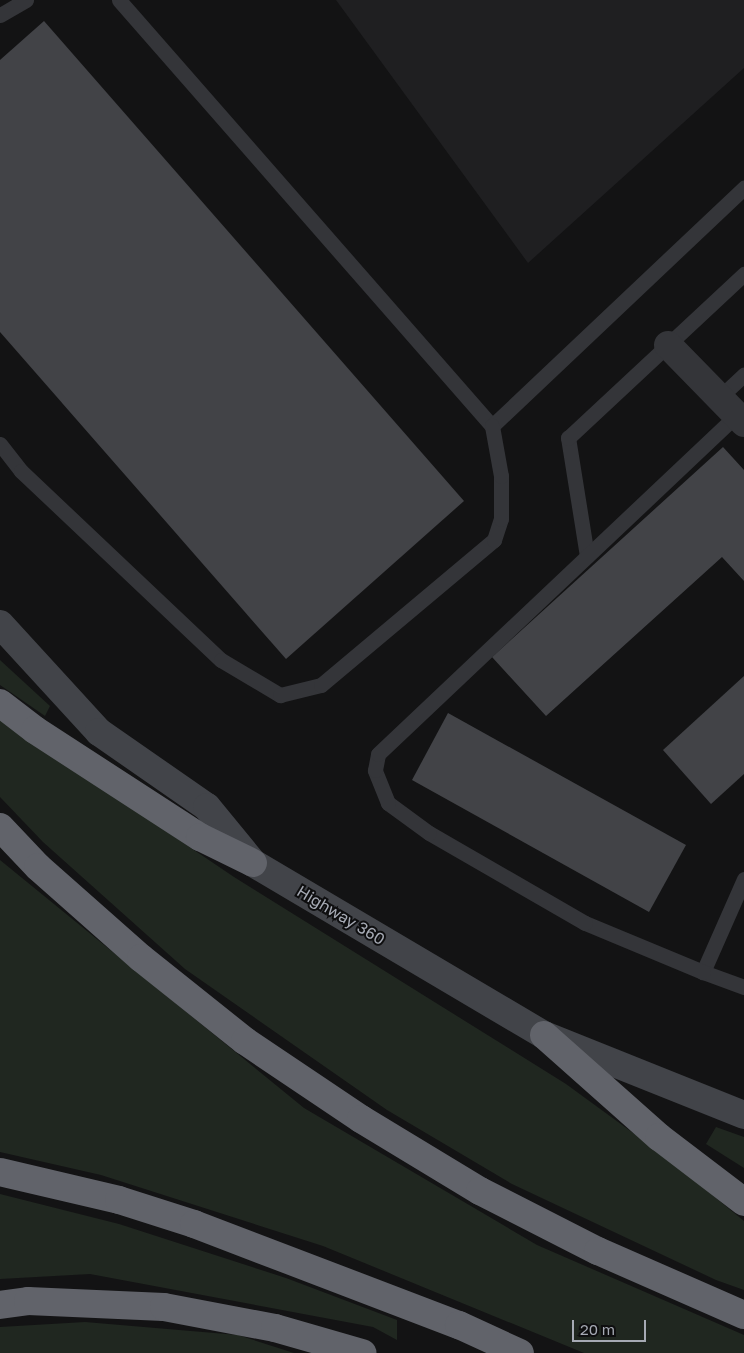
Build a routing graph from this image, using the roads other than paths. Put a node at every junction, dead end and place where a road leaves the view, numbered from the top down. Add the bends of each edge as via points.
1 (26, 0) edge
2 (119, 0) edge
3 (0, 15) edge
4 (744, 188) edge
5 (744, 274) edge
6 (668, 344) junction
7 (744, 375) edge
8 (734, 412) edge
9 (492, 426) junction
10 (0, 444) edge
11 (586, 556) junction
12 (0, 624) edge
13 (0, 703) edge
14 (0, 826) edge
15 (253, 863) junction
16 (744, 879) edge
17 (703, 972) junction
18 (744, 987) edge
19 (544, 1035) junction
20 (744, 1115) edge
21 (0, 1172) edge
22 (744, 1202) edge
23 (0, 1305) edge
24 (744, 1315) edge
25 (362, 1353) edge
26 (520, 1353) edge

1 - 3 lane
2 - 9 lane
4 - 9 lane
5 - 6 lane
6 - 8 street
6 - 11 lane via 568,438
7 - 8 lane
8 - 11 lane
9 - 10 lane via 501,476 501,519 494,540 321,685 280,695 221,660 22,471
11 - 17 lane via 378,754 375,770 379,787 399,814 585,923
12 - 15 main road, Highway 360 via 99,732 207,807
13 - 15 highway via 35,730 200,837
14 - 24 highway via 38,867 149,964 245,1041 361,1119 505,1204 607,1256
15 - 19 main road, Highway 360
16 - 17 lane
17 - 18 lane
19 - 20 main road, Highway 360
19 - 22 highway via 659,1137
21 - 26 highway via 119,1200 194,1224 458,1325
23 - 25 highway via 28,1301 164,1307 275,1328

